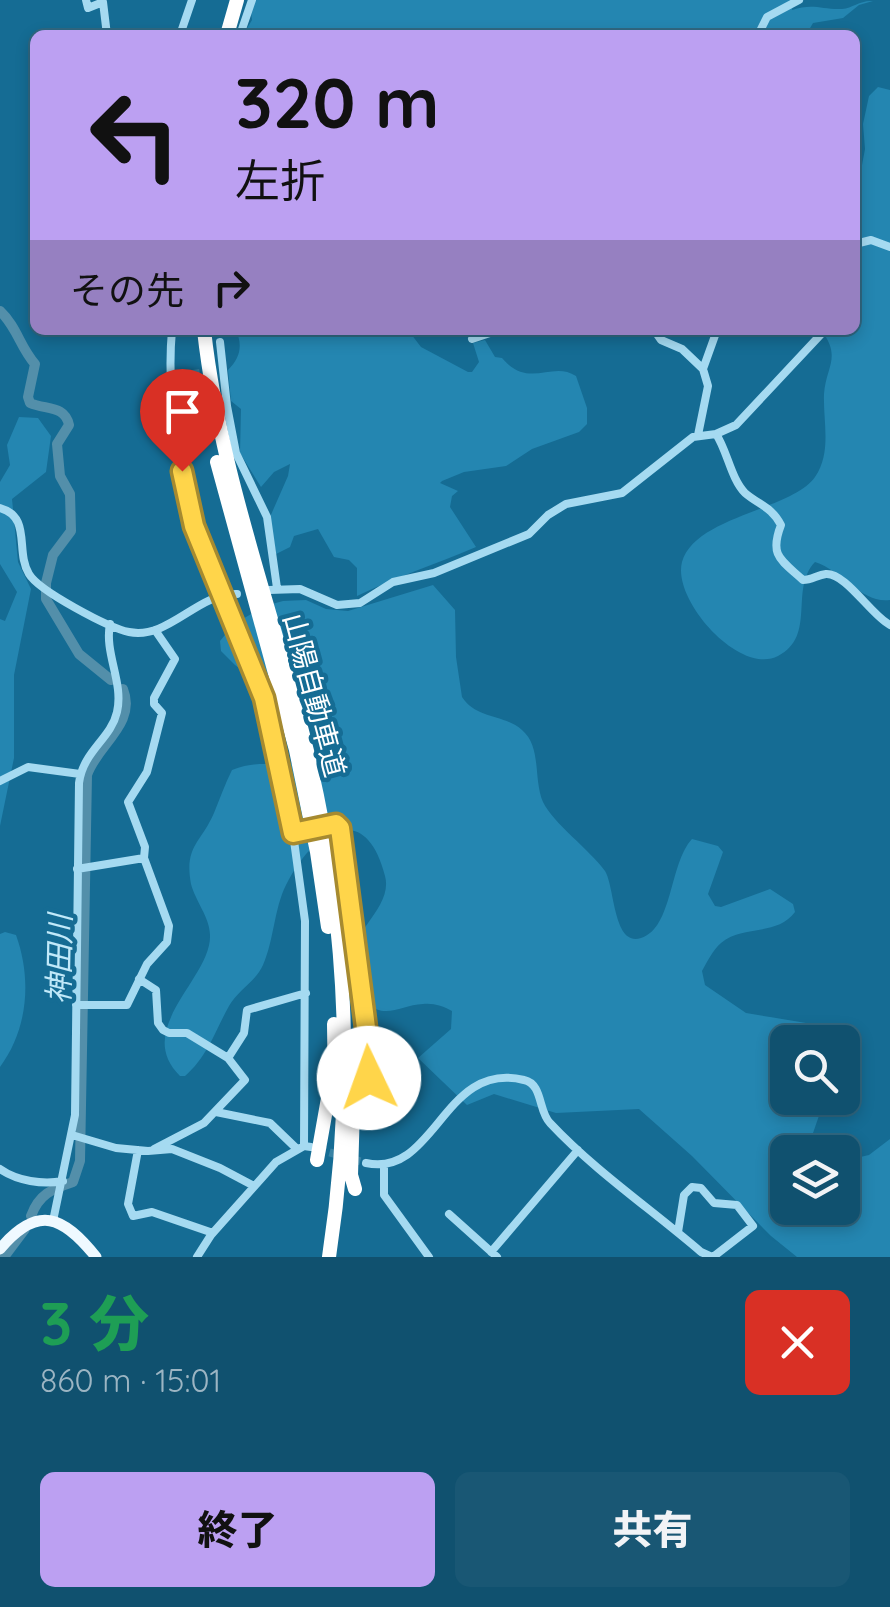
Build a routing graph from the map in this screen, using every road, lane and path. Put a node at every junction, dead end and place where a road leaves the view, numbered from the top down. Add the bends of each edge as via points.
1 (86, 0) edge
2 (192, 0) edge
3 (228, 0) edge
4 (237, 0) edge
5 (252, 0) edge
6 (799, 0) edge
7 (106, 30) edge
8 (182, 30) edge
9 (219, 30) edge
10 (228, 30) edge
11 (242, 30) edge
12 (760, 30) edge
13 (860, 243) edge
14 (890, 247) edge
15 (172, 335) edge
16 (195, 335) edge
17 (205, 335) edge
18 (484, 335) edge
19 (658, 335) edge
20 (715, 335) edge
21 (820, 335) edge
22 (472, 339) dead end
23 (220, 342) dead end
24 (703, 369) junction
25 (180, 376) tunnel mouth
26 (170, 378) junction
27 (716, 434) junction
28 (698, 435) junction
29 (0, 508) edge
30 (222, 594) junction
31 (237, 594) dead end
32 (110, 624) junction
33 (890, 625) edge
34 (155, 630) junction
35 (80, 774) junction
36 (0, 781) edge
37 (295, 832) junction
38 (144, 858) junction
39 (82, 868) junction
40 (340, 958) junction
41 (140, 979) junction
42 (306, 993) junction
43 (80, 1005) junction
44 (334, 1016) junction
45 (228, 1058) junction
46 (369, 1078) dead end
47 (216, 1112) junction
48 (78, 1136) junction
49 (154, 1149) junction
50 (138, 1150) junction
51 (307, 1150) junction
52 (578, 1150) junction
53 (366, 1164) tunnel mouth
54 (384, 1166) junction
55 (0, 1169) edge
56 (62, 1185) junction
57 (254, 1186) junction
58 (355, 1189) dead end
59 (449, 1214) dead end
60 (53, 1221) junction
61 (678, 1232) junction
62 (213, 1233) junction
63 (0, 1249) edge
64 (494, 1254) edge
65 (96, 1257) edge
66 (196, 1257) edge
67 (320, 1257) edge
68 (329, 1257) edge
69 (429, 1257) edge
70 (713, 1257) edge

1 - 7 street via 88,8 103,2
2 - 8 street
3 - 9 highway
4 - 10 highway
5 - 11 street
6 - 12 street via 767,17
13 - 14 street
15 - 26 street
16 - 44 highway, 山陽自動車道 via 225,500 311,818
17 - 40 highway, 山陽自動車道 via 220,437 314,782
18 - 22 street
19 - 24 street
20 - 24 street
21 - 27 street via 748,414
23 - 28 street via 236,453 267,517 273,589 300,589 337,605 360,603 393,582 434,573 528,534 566,504 622,493
24 - 28 street via 708,386
25 - 26 street
26 - 30 street via 187,497
27 - 28 street
27 - 33 street via 742,488 771,508 781,525 778,556 802,580 837,576
29 - 32 street via 20,522 25,565 46,591
30 - 31 street
30 - 34 street
30 - 37 street via 264,698
32 - 34 street via 129,632
32 - 35 street via 117,711
34 - 38 street via 175,658 154,698 162,713 147,772 128,802
35 - 36 street via 28,767
35 - 39 street
37 - 42 street
37 - 46 street, bridge via 340,828
38 - 39 street
38 - 41 street via 169,935
39 - 43 street
40 - 58 highway via 354,1092
40 - 68 highway, 山陽自動車道 via 344,1106
41 - 43 street via 127,1005
41 - 45 street via 156,990 163,1030 187,1033
42 - 45 street via 247,1010 244,1033
42 - 51 street
43 - 48 street
44 - 51 highway via 330,1086
44 - 67 highway, 山陽自動車道 via 333,1135
45 - 47 street via 245,1080
47 - 49 street
47 - 51 street via 270,1123
48 - 50 street
48 - 56 street
49 - 50 street
49 - 57 street via 172,1149
50 - 62 street via 128,1204 133,1216 152,1212
51 - 57 street via 276,1162
52 - 54 street via 544,1116 535,1086 500,1079 463,1094 418,1146
52 - 61 street
52 - 64 street
53 - 54 street
54 - 69 street via 384,1195
55 - 56 street
56 - 60 street
57 - 62 street
59 - 64 street
60 - 63 main road via 29,1223
60 - 65 main road via 72,1229
61 - 70 street
61 - 70 street via 692,1187 702,1188 714,1203 737,1205 752,1226
62 - 66 street

